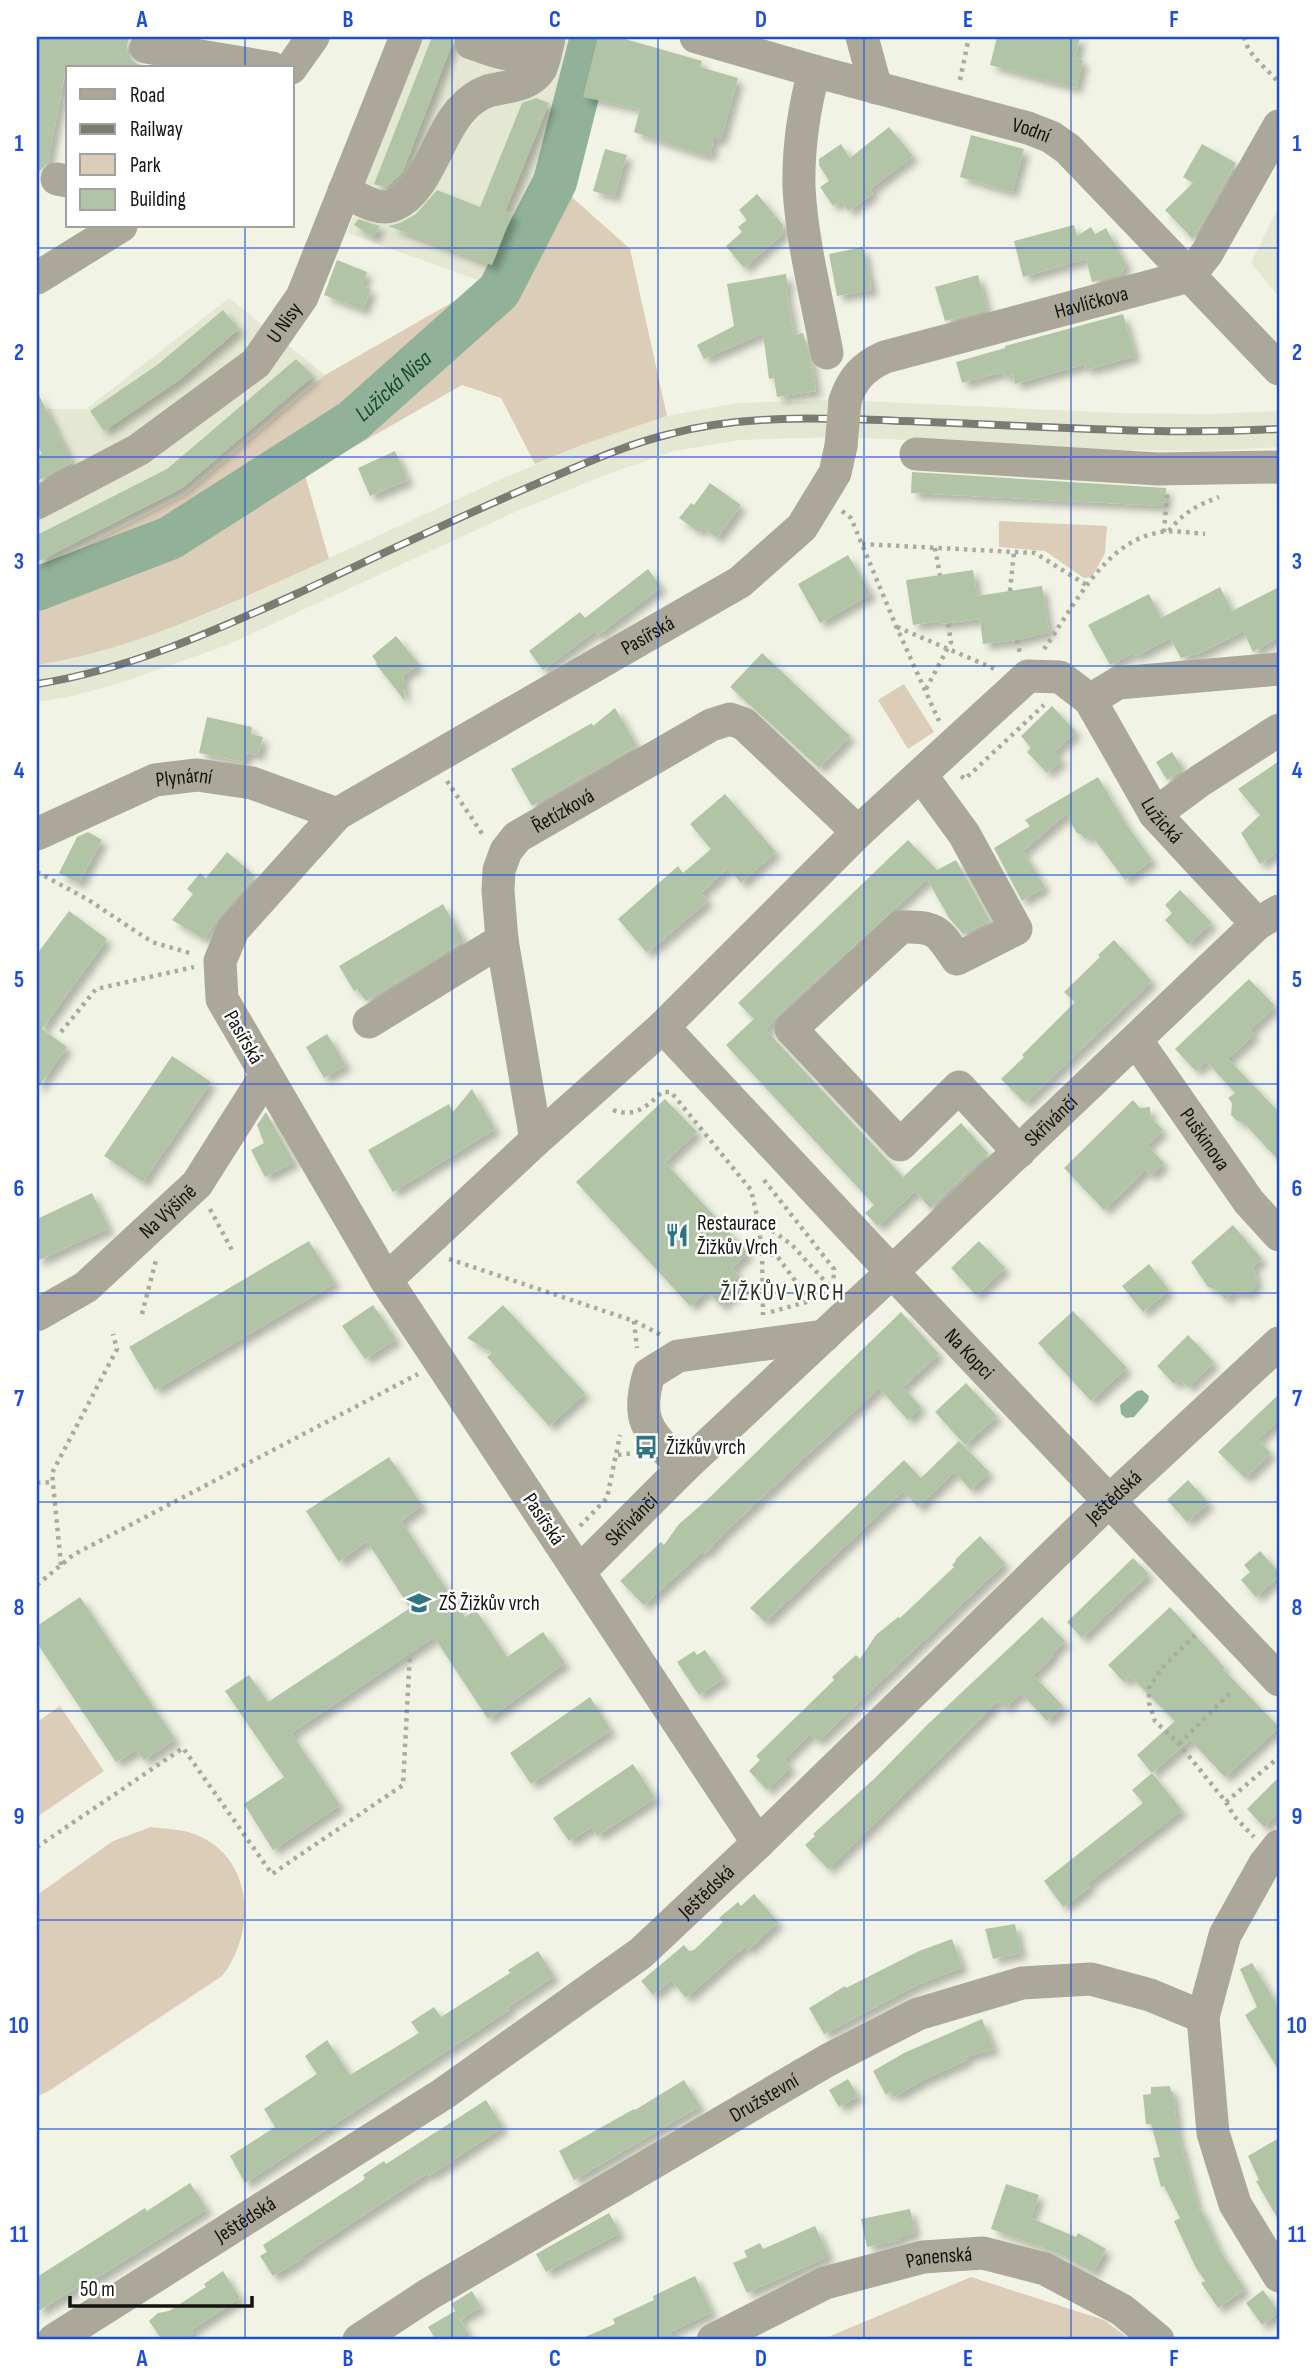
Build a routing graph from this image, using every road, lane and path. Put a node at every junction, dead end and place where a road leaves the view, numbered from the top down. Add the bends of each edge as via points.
1 (313, 37) edge
2 (406, 37) edge
3 (696, 37) edge
4 (862, 37) edge
5 (969, 37) edge
6 (1244, 37) edge
7 (202, 39) edge
8 (548, 40) edge
9 (471, 43) dead end
10 (146, 47) dead end
11 (260, 66) edge
12 (280, 66) edge
13 (292, 66) edge
14 (814, 71) junction
15 (960, 80) dead end
16 (1279, 83) edge
17 (876, 88) junction
18 (1279, 126) edge
19 (344, 191) junction
20 (118, 228) edge
21 (1189, 275) junction
22 (37, 278) edge
23 (827, 353) dead end
24 (1276, 360) edge
25 (845, 401) joint
26 (916, 454) dead end
27 (1279, 467) edge
28 (1228, 496) dead end
29 (37, 503) edge
30 (832, 505) dead end
31 (1166, 509) dead end
32 (1167, 532) junction
33 (1205, 534) dead end
34 (862, 544) junction
35 (935, 548) junction
36 (1014, 552) junction
37 (940, 575) dead end
38 (1088, 586) junction
39 (1010, 591) dead end
40 (948, 623) dead end
41 (896, 626) junction
42 (948, 649) junction
43 (1279, 669) edge
44 (1043, 677) junction
45 (1090, 700) junction
46 (1279, 730) edge
47 (433, 759) junction
48 (926, 783) junction
49 (337, 814) junction
50 (1155, 814) junction
51 (858, 832) junction
52 (37, 834) edge
53 (506, 851) junction
54 (37, 872) edge
55 (1268, 918) edge
56 (502, 940) junction
57 (220, 961) junction
58 (369, 1022) dead end
59 (663, 1027) junction
60 (61, 1032) dead end
61 (1136, 1040) junction
62 (266, 1075) junction
63 (605, 1101) dead end
64 (536, 1140) junction
65 (1019, 1152) junction
66 (760, 1175) dead end
67 (197, 1184) junction
68 (758, 1220) junction
69 (733, 1221) dead end
70 (1279, 1235) edge
71 (453, 1249) dead end
72 (233, 1252) dead end
73 (762, 1252) junction
74 (892, 1272) junction
75 (386, 1280) junction
76 (841, 1300) junction
77 (810, 1301) junction
78 (37, 1315) edge
79 (763, 1315) junction
80 (634, 1321) junction
81 (763, 1328) dead end
82 (113, 1334) dead end
83 (664, 1336) dead end
84 (824, 1336) junction
85 (1279, 1343) edge
86 (634, 1356) dead end
87 (440, 1362) junction
88 (621, 1431) dead end
89 (682, 1468) junction
90 (53, 1482) junction
91 (37, 1483) edge
92 (1109, 1501) junction
93 (569, 1523) dead end
94 (61, 1565) junction
95 (579, 1572) junction
96 (37, 1585) edge
97 (1195, 1635) dead end
98 (410, 1653) dead end
99 (1279, 1680) edge
100 (1231, 1692) dead end
101 (1179, 1744) junction
102 (1279, 1757) edge
103 (1226, 1802) junction
104 (758, 1843) junction
105 (37, 1847) edge
106 (1278, 1847) edge
107 (1203, 2017) junction
108 (1279, 2276) edge
109 (54, 2340) edge
110 (359, 2340) edge
111 (713, 2340) edge
112 (1158, 2340) edge

1 - 13 street
2 - 19 street, U Nisy
3 - 14 street, Vodní
4 - 17 street
5 - 15 path
6 - 16 path via 1255,58
7 - 12 street via 251,50
8 - 9 street via 537,52 523,56
8 - 19 street via 542,67 535,76 487,91 454,117 406,198 381,208
10 - 11 street
14 - 17 street, Vodní
14 - 23 street via 804,116 799,188
17 - 21 street, Vodní via 1051,136
18 - 21 street via 1208,253
19 - 29 street, U Nisy via 302,297 256,363 138,450
20 - 22 street
21 - 24 street, Vodní
21 - 25 street, Havlíčkova via 885,357 860,373
25 - 47 street, Pasířská, bridge via 835,473 802,527 740,582
26 - 27 street via 1158,469
28 - 32 path via 1181,515
30 - 34 path via 851,517
31 - 32 path
32 - 33 path
32 - 38 path via 1130,543
34 - 35 path
34 - 41 path
35 - 36 path
35 - 37 path
36 - 38 path via 1042,556
36 - 39 path
38 - 44 path
40 - 42 path
41 - 42 path
41 - 42 path via 925,690
42 - 44 path
43 - 45 street via 1118,683
44 - 45 street, Lužická
44 - 48 street
44 - 48 path via 965,779 953,770
45 - 50 street, Lužická
46 - 50 street
47 - 49 street, Pasířská
47 - 53 path via 488,841
48 - 51 street
48 - 65 street via 964,834 1016,929 957,959 938,932 901,927 791,1029 900,1145 959,1087
49 - 52 street, Plynární via 252,783 197,775 155,780
49 - 57 street, Pasířská via 233,930
50 - 55 street, Lužická
51 - 53 street, Řetízková via 744,724 730,719 711,724 517,837
51 - 59 street
53 - 56 street via 499,870
54 - 57 path via 152,942
55 - 61 street, Skřivánčí
56 - 58 street
56 - 64 street
57 - 60 path via 96,989
57 - 62 street, Pasířská via 222,999
59 - 64 street
59 - 74 street, Na Kopci
61 - 65 street, Skřivánčí
61 - 70 street, Puškinova via 1249,1202
62 - 67 street, Na Výšině
62 - 75 street, Pasířská
63 - 68 path via 624,1114 639,1111 662,1092 671,1093 751,1190
64 - 75 street
65 - 74 street, Skřivánčí
66 - 76 path via 834,1269
67 - 72 path
67 - 78 street, Na Výšině via 86,1287
68 - 69 path
68 - 73 path
68 - 76 path via 792,1245
71 - 80 path via 444,1258
73 - 77 path via 777,1256
73 - 79 path
74 - 76 street, Skřivánčí
74 - 92 street, Na Kopci
75 - 87 street, Pasířská
76 - 77 path
76 - 84 street, Skřivánčí
77 - 79 path
79 - 81 path
80 - 83 path
80 - 86 path via 638,1343
82 - 90 path via 117,1349 52,1473
84 - 89 street, Skřivánčí
84 - 89 street via 678,1356 649,1374 643,1418
85 - 92 street, Ještědská
87 - 94 path via 72,1555
87 - 95 street, Pasířská
88 - 93 path via 607,1498 579,1527
89 - 95 street, Skřivánčí
90 - 91 path
90 - 94 path
92 - 99 street, Na Kopci
92 - 104 street, Ještědská
94 - 96 path
95 - 104 street, Pasířská
97 - 101 path via 1149,1688 1155,1721
98 - 105 path via 403,1785 272,1874 183,1748
100 - 101 path
101 - 103 path
102 - 103 path
103 - 106 path via 1250,1835
104 - 109 street, Ještědská via 641,1953 443,2094
106 - 107 street via 1225,1935
107 - 108 street via 1213,2133 1235,2204
107 - 110 street, Družstevní via 1150,1995 1091,1979 1022,1983 918,2014 828,2060 429,2294
111 - 112 street, Panenská via 825,2283 923,2257 983,2253 1045,2269 1122,2311

